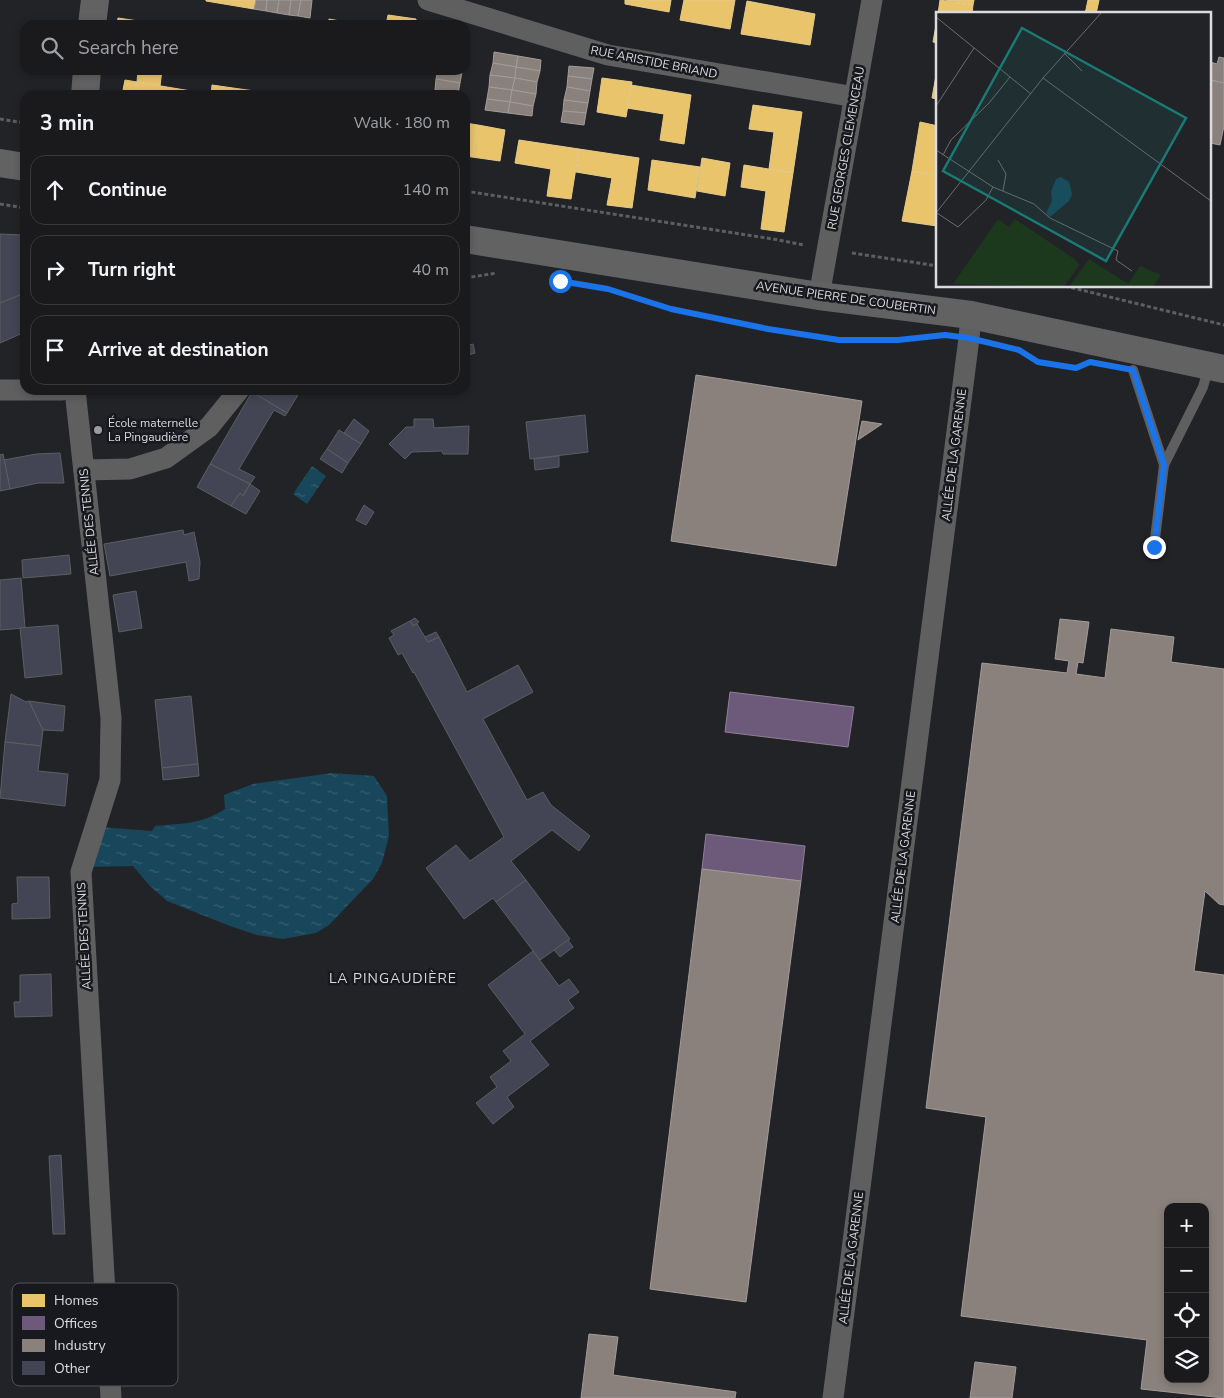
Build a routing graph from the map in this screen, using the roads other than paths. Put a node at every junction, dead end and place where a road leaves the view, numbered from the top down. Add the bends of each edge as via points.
1 (95, 0) edge
2 (428, 0) edge
3 (872, 0) edge
4 (93, 20) edge
5 (87, 75) edge
6 (86, 90) edge
7 (855, 97) junction
8 (0, 163) edge
9 (20, 166) edge
10 (470, 240) edge
11 (819, 296) junction
12 (971, 315) junction
13 (1217, 367) edge
14 (1133, 370) dead end
15 (0, 390) edge
16 (20, 390) edge
17 (76, 395) edge
18 (235, 395) edge
19 (1164, 465) junction
20 (84, 470) junction
21 (1154, 547) dead end
22 (104, 1283) edge
23 (833, 1398) edge

1 - 4 street
2 - 7 street, RUE ARISTIDE BRIAND via 608,55
3 - 7 street, RUE GEORGES CLEMENCEAU
5 - 6 street
7 - 11 street, RUE GEORGES CLEMENCEAU
8 - 9 street
10 - 11 street, AVENUE PIERRE DE COUBERTIN
11 - 12 street, AVENUE PIERRE DE COUBERTIN
12 - 13 street, AVENUE PIERRE DE COUBERTIN
12 - 23 street, ALLÉE DE LA GARENNE
13 - 19 lane via 1203,387
14 - 19 lane
15 - 16 street
17 - 20 street, ALLÉE DES TENNIS
18 - 20 street via 209,427 166,458 130,469
19 - 21 lane
20 - 22 street, ALLÉE DES TENNIS via 111,718 110,780 81,872

